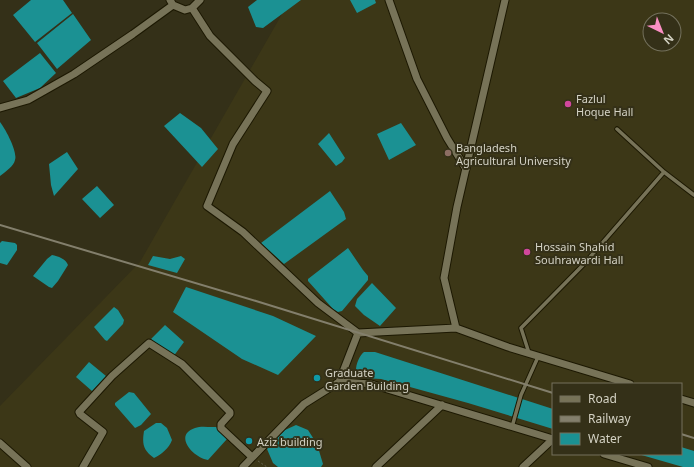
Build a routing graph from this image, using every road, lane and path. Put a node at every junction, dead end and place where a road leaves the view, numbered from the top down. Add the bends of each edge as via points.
1 (200, 0) edge
2 (389, 0) edge
3 (505, 0) edge
4 (171, 2) edge
5 (192, 8) junction
6 (0, 108) edge
7 (617, 129) dead end
8 (466, 169) junction
9 (664, 172) junction
10 (694, 195) edge
11 (456, 328) junction
12 (358, 333) junction
13 (529, 354) junction
14 (538, 356) junction
15 (339, 382) junction
16 (627, 383) edge
17 (682, 399) edge
18 (694, 403) edge
19 (442, 405) junction
20 (513, 424) junction
21 (552, 439) edge
22 (552, 440) edge
23 (0, 443) edge
24 (607, 455) edge
25 (252, 457) junction
26 (27, 467) edge
27 (82, 467) edge
28 (243, 467) edge
29 (267, 467) edge
30 (376, 467) edge
31 (523, 467) edge
32 (648, 467) edge

1 - 5 street
2 - 8 street via 418,79 447,138
3 - 8 street
4 - 5 street via 185,10
4 - 6 street via 133,34 74,74 28,100
5 - 12 street via 210,36 266,91 233,144 207,206 243,232 318,303
7 - 9 lane
8 - 11 street via 444,278
9 - 10 lane
9 - 13 lane via 584,264 521,328
11 - 12 street
11 - 13 street
12 - 15 street
13 - 14 street
14 - 16 street
14 - 20 lane via 521,395
15 - 19 street via 371,384
15 - 25 street via 304,404
17 - 18 street
19 - 20 street
19 - 30 street
20 - 21 street
22 - 31 street
23 - 26 street
24 - 32 street
25 - 27 street via 221,428 230,412 182,364 149,343 112,376 79,412 103,432
25 - 28 street
25 - 29 path

